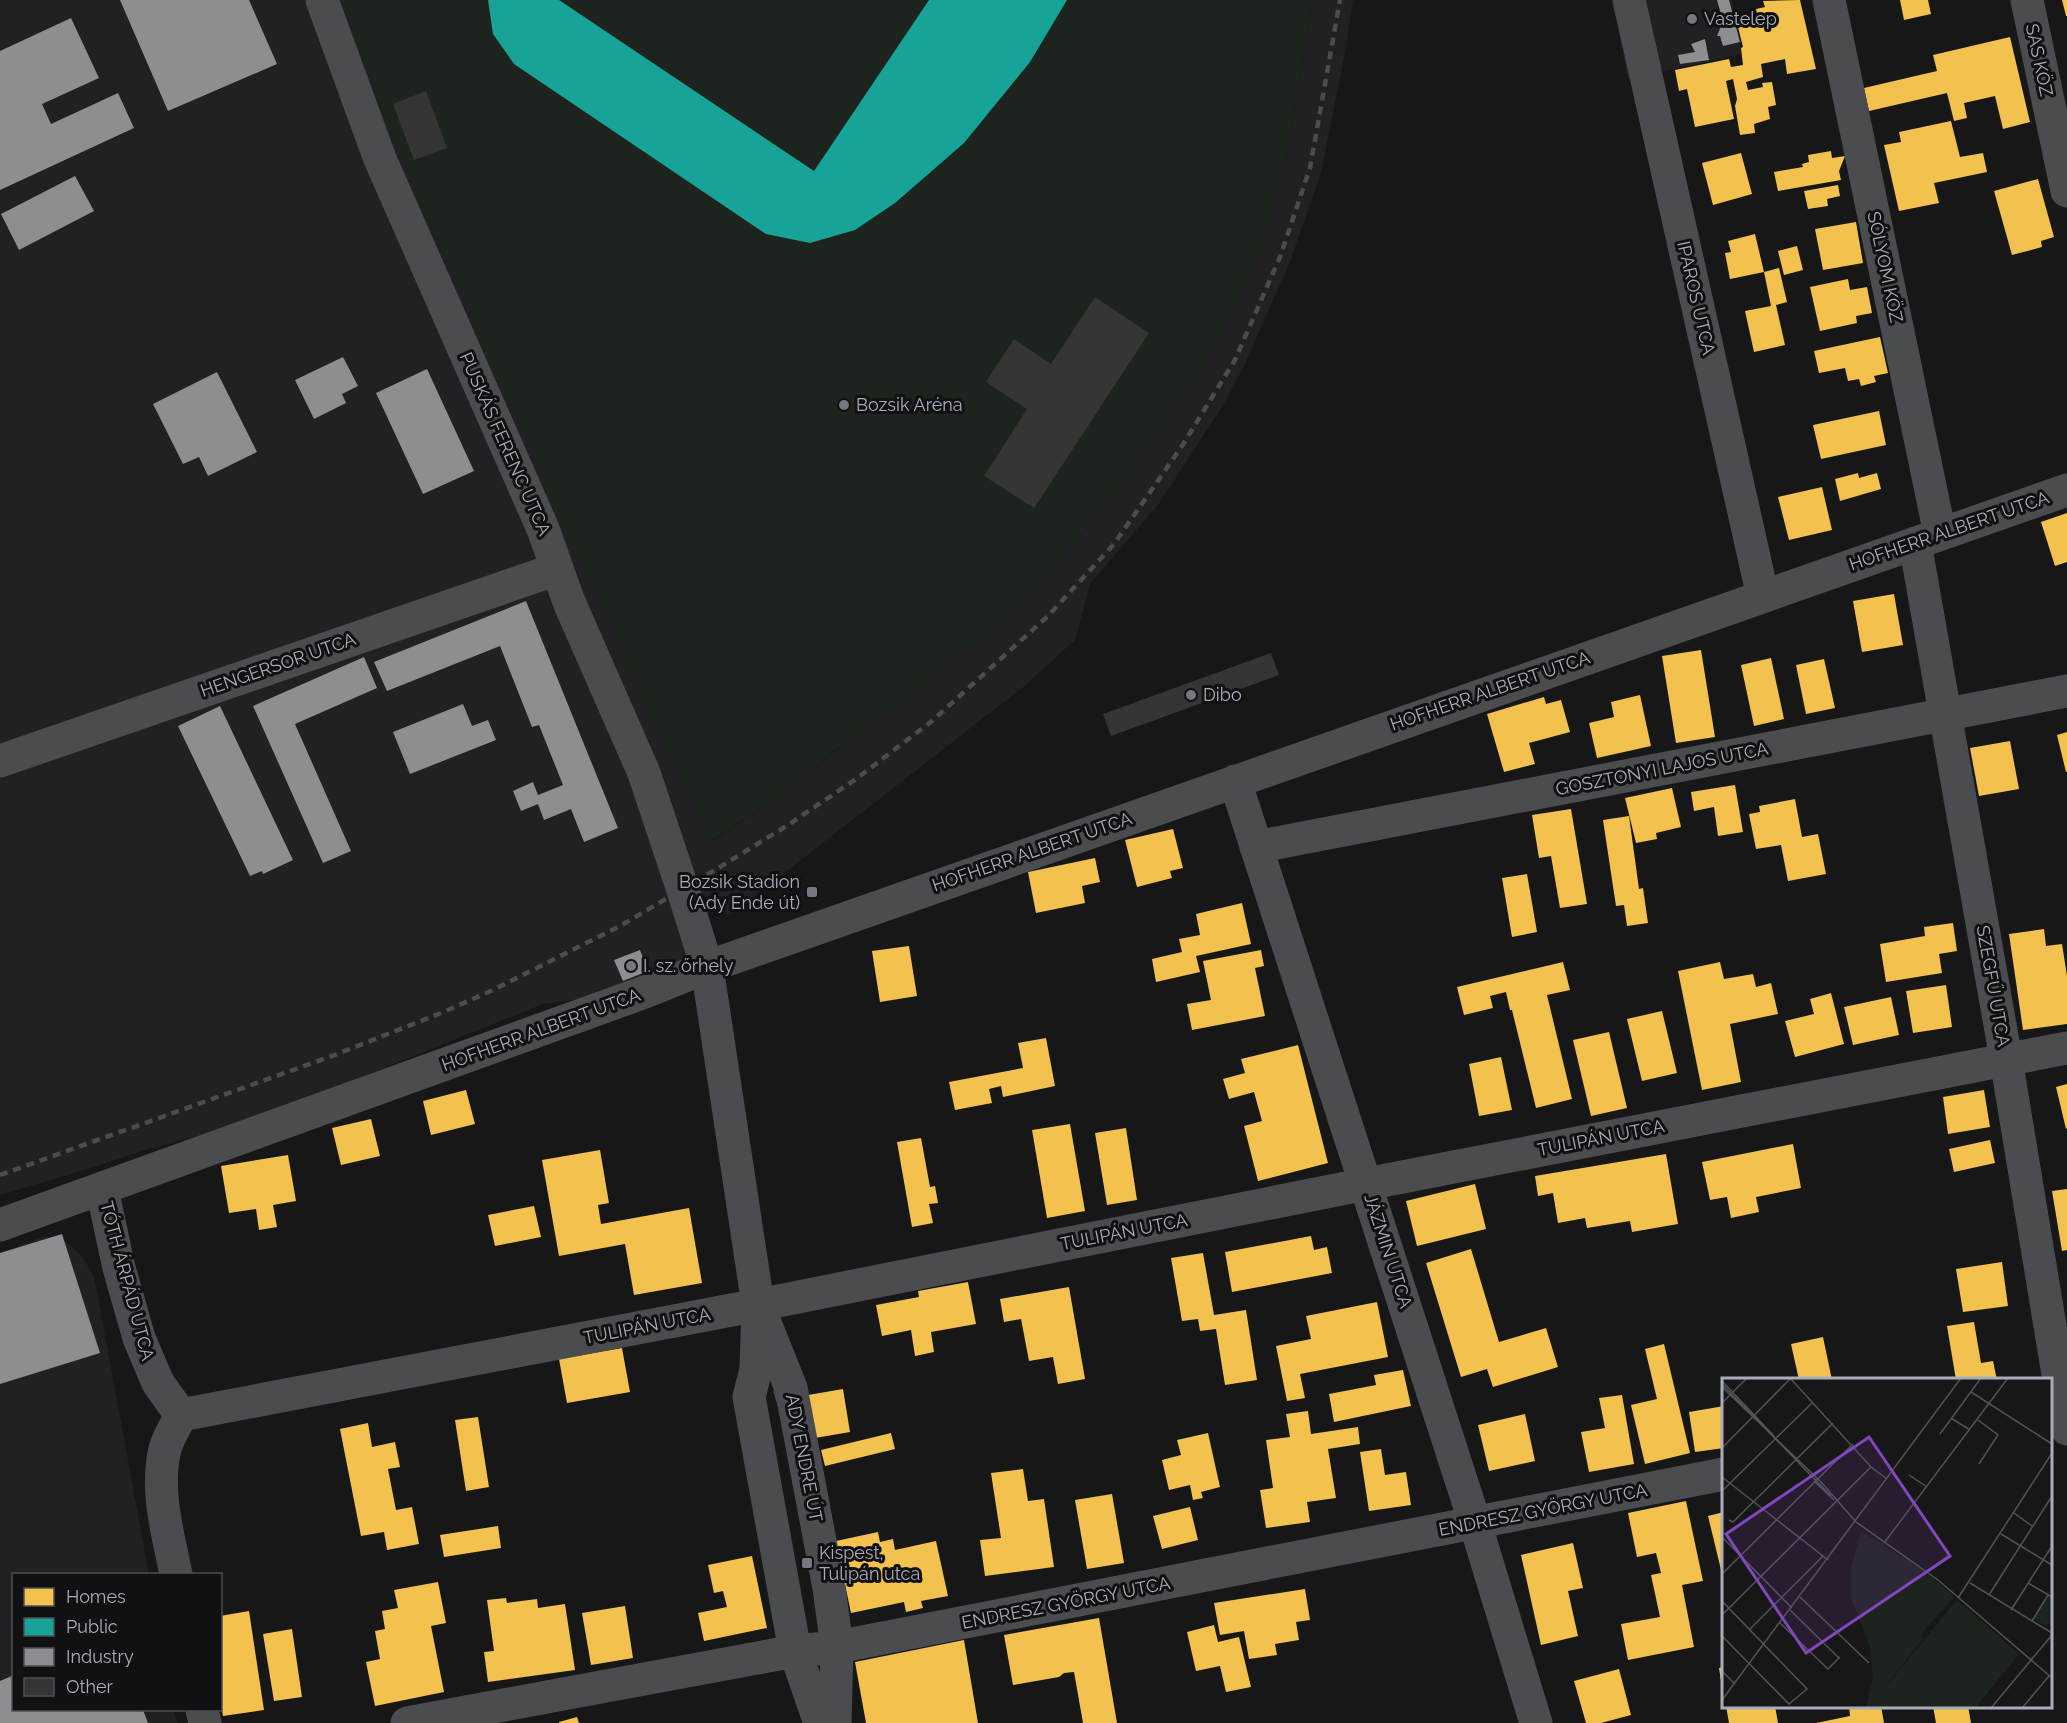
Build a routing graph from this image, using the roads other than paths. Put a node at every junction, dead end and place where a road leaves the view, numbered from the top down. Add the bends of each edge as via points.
1 (322, 0) edge
2 (1629, 0) edge
3 (1829, 0) edge
4 (2027, 0) edge
5 (2067, 191) edge
6 (2067, 490) edge
7 (1928, 539) junction
8 (557, 569) junction
9 (1763, 597) junction
10 (2067, 691) edge
11 (1945, 714) junction
12 (0, 761) edge
13 (1235, 781) junction
14 (1256, 847) junction
15 (683, 890) joint
16 (706, 967) junction
17 (2067, 1048) edge
18 (2006, 1059) junction
19 (1366, 1184) junction
20 (102, 1189) junction
21 (0, 1225) edge
22 (758, 1305) junction
23 (2062, 1413) edge
24 (181, 1415) junction
25 (1722, 1474) edge
26 (1475, 1523) junction
27 (176, 1573) edge
28 (837, 1647) junction
29 (795, 1651) junction
30 (407, 1723) edge
31 (820, 1723) edge
32 (835, 1723) edge
33 (1536, 1723) edge

1 - 8 street, PUSKÁS FERENC UTCA via 380,159 543,529
2 - 9 street, IPAROS UTCA
3 - 7 street, SÓLYOM KÖZ
4 - 5 street, SAS KÖZ
6 - 7 street, HOFHERR ALBERT UTCA
7 - 9 street, HOFHERR ALBERT UTCA
7 - 11 street, SZEGFŰ UTCA
8 - 12 street, HENGERSOR UTCA
8 - 15 street, PUSKÁS FERENC UTCA via 644,773
9 - 13 street, HOFHERR ALBERT UTCA
10 - 11 street, GOSZTONYI LAJOS UTCA
11 - 14 street, GOSZTONYI LAJOS UTCA
11 - 18 street, SZEGFŰ UTCA
13 - 14 street, JÁZMIN UTCA
13 - 16 street, HOFHERR ALBERT UTCA
14 - 19 street, JÁZMIN UTCA
15 - 16 street, ADY ENDRE ÚT
16 - 20 street, HOFHERR ALBERT UTCA
16 - 22 street, ADY ENDRE ÚT
17 - 18 street, TULIPÁN UTCA
18 - 19 street, TULIPÁN UTCA
18 - 23 street, SZEGFŰ UTCA
19 - 22 street, TULIPÁN UTCA
19 - 26 street, JÁZMIN UTCA
20 - 21 street, HOFHERR ALBERT UTCA
20 - 24 street, TÓTH ÁRPÁD UTCA via 139,1338 158,1383
22 - 24 street, TULIPÁN UTCA
22 - 28 street, ADY ENDRE ÚT via 791,1388
22 - 29 street, ADY ENDRE ÚT via 756,1369 748,1397
24 - 27 street via 166,1447 162,1471 163,1509
25 - 26 street, ENDRESZ GYÖRGY UTCA
26 - 28 street, ENDRESZ GYÖRGY UTCA
26 - 33 street, JÁZMIN UTCA
28 - 29 street, ENDRESZ GYÖRGY UTCA
28 - 32 street, ADY ENDRE ÚT
29 - 30 street, ENDRESZ GYÖRGY UTCA
29 - 31 street, ADY ENDRE ÚT

